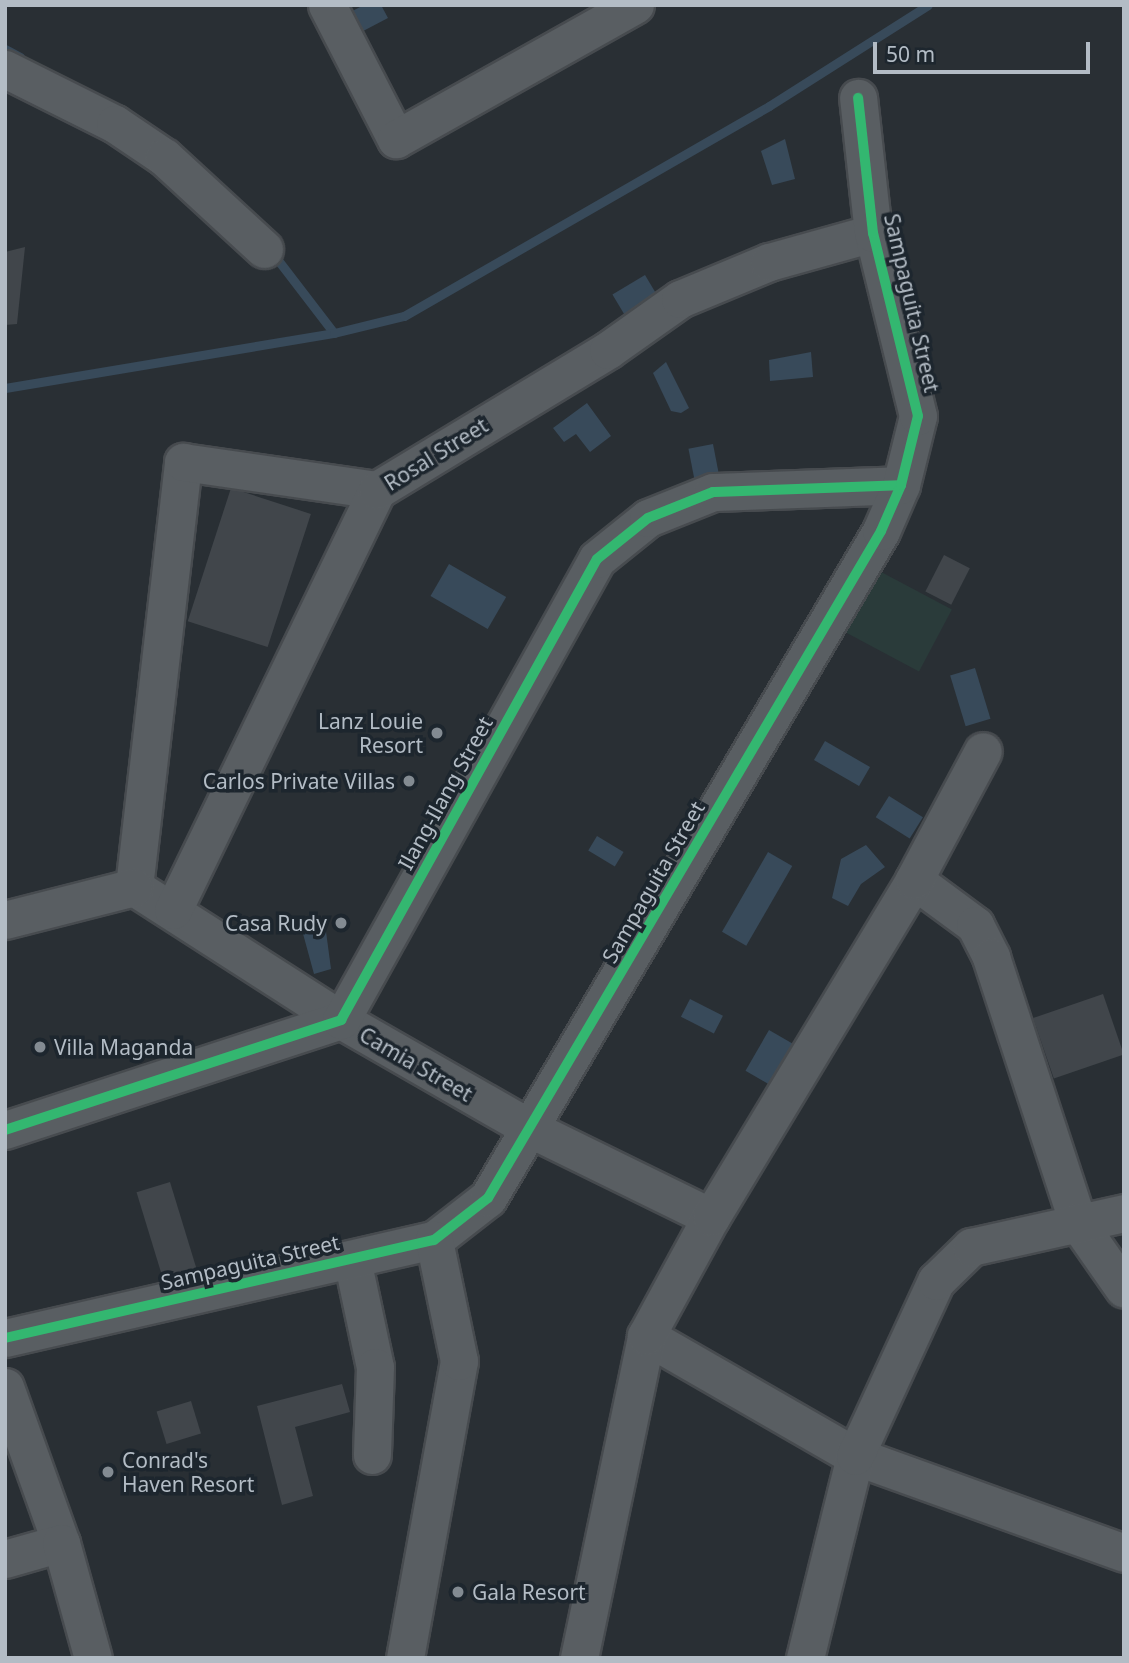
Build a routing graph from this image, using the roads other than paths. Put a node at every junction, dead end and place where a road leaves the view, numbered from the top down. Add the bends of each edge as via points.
1 (327, 5) edge
2 (635, 5) edge
3 (5, 69) edge
4 (858, 98) dead end
5 (873, 233) junction
6 (264, 249) dead end
7 (901, 485) junction
8 (377, 490) junction
9 (983, 751) dead end
10 (914, 880) junction
11 (134, 887) junction
12 (173, 910) junction
13 (5, 920) edge
14 (341, 1020) junction
15 (531, 1129) junction
16 (5, 1130) edge
17 (1124, 1213) edge
18 (712, 1217) junction
19 (1078, 1223) junction
20 (435, 1240) junction
21 (352, 1259) junction
22 (1124, 1289) edge
23 (646, 1336) junction
24 (5, 1338) edge
25 (5, 1387) edge
26 (372, 1455) dead end
27 (855, 1456) junction
28 (61, 1543) junction
29 (1124, 1553) edge
30 (5, 1559) edge
31 (93, 1658) edge
32 (405, 1658) edge
33 (579, 1658) edge
34 (804, 1658) edge

1 - 2 street via 396,139
3 - 6 street via 115,124 164,157
4 - 5 street, Sampaguita Street
5 - 7 street, Sampaguita Street via 918,416
5 - 8 street, Rosal Street via 769,262 680,299 608,350
7 - 14 street, Ilang-Ilang Street via 713,492 649,518 597,559
7 - 15 street, Sampaguita Street via 881,531
8 - 11 street via 183,462
8 - 12 street, Rosal Street
9 - 10 street
10 - 18 street
10 - 19 street via 975,925 991,957
11 - 12 street, Camia Street
11 - 13 street
12 - 14 street, Camia Street
14 - 15 street, Camia Street
14 - 16 street
15 - 18 street, Camia Street
15 - 20 street, Sampaguita Street via 488,1198
17 - 19 street
18 - 23 street
19 - 22 street
19 - 27 street via 971,1247 936,1281
20 - 21 street, Sampaguita Street
20 - 32 street via 459,1361
21 - 24 street, Sampaguita Street
21 - 26 street via 375,1367
23 - 27 street
23 - 33 street
25 - 28 street
27 - 29 street
27 - 34 street
28 - 30 street
28 - 31 street

